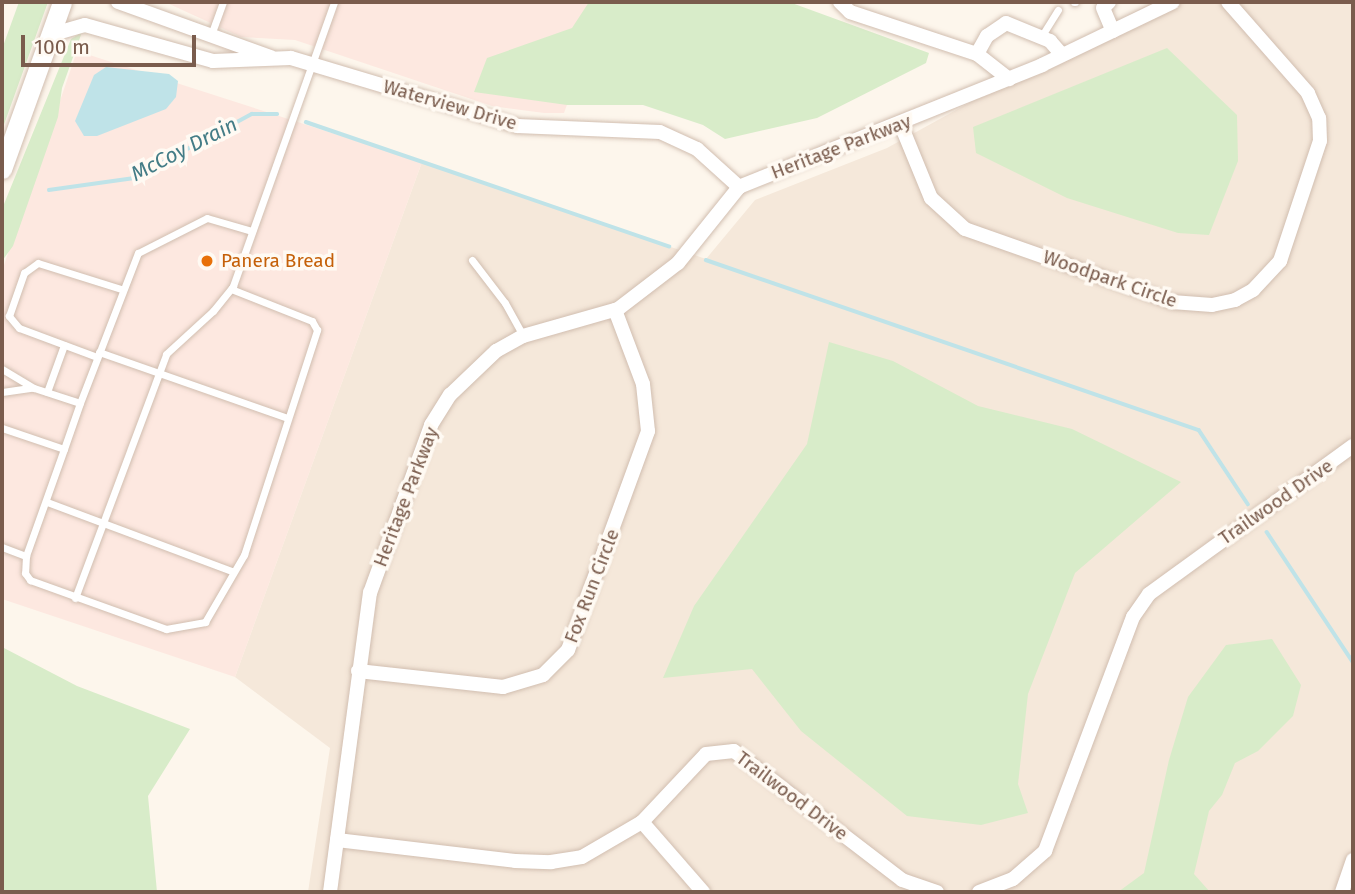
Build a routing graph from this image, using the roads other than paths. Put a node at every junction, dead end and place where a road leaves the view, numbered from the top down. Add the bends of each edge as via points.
1 (62, 2) edge
2 (117, 2) edge
3 (223, 2) edge
4 (334, 2) edge
5 (827, 2) edge
6 (1173, 2) edge
7 (1228, 2) edge
8 (1103, 3) edge
9 (841, 4) edge
10 (1058, 10) dead end
11 (1112, 31) junction
12 (50, 35) junction
13 (211, 35) junction
14 (1041, 37) junction
15 (978, 54) junction
16 (1062, 55) junction
17 (272, 57) junction
18 (311, 63) junction
19 (1009, 79) junction
20 (901, 125) junction
21 (2, 169) edge
22 (739, 187) junction
23 (253, 231) junction
24 (472, 260) dead end
25 (121, 289) junction
26 (231, 289) junction
27 (615, 310) junction
28 (523, 336) junction
29 (64, 345) junction
30 (98, 354) junction
31 (2, 369) edge
32 (158, 373) junction
33 (34, 388) junction
34 (47, 392) junction
35 (2, 393) edge
36 (80, 403) junction
37 (287, 418) junction
38 (2, 428) edge
39 (1353, 446) edge
40 (64, 449) junction
41 (47, 502) junction
42 (103, 522) junction
43 (2, 547) edge
44 (26, 556) junction
45 (232, 571) junction
46 (75, 598) junction
47 (358, 671) junction
48 (642, 822) junction
49 (337, 840) junction
50 (1353, 860) edge
51 (330, 892) edge
52 (703, 892) edge
53 (937, 892) edge
54 (979, 892) edge
55 (1342, 892) edge

1 - 12 main road
2 - 13 street, Waterview Drive
3 - 13 lane
4 - 18 lane
5 - 9 street
6 - 11 street, Heritage Parkway
7 - 20 street, Woodpark Circle via 1308,93 1318,118 1320,141 1280,261 1253,290 1235,300 1212,305 1172,302 965,229 931,198
8 - 11 street
9 - 15 street
10 - 14 lane
11 - 16 street, Heritage Parkway
12 - 17 street, Waterview Drive via 85,25 213,61
12 - 21 main road
13 - 17 street, Waterview Drive
14 - 15 street via 1006,23 987,36
14 - 16 street
15 - 19 street
16 - 19 street, Heritage Parkway
17 - 18 street, Waterview Drive
18 - 22 street, Waterview Drive via 510,125 660,132 697,149
18 - 23 lane
19 - 20 street, Heritage Parkway
20 - 22 street, Heritage Parkway
22 - 27 street, Heritage Parkway via 678,263
23 - 25 lane via 217,219 198,222 138,253
23 - 26 lane
24 - 28 lane
25 - 29 lane via 47,263 30,267 9,316 11,323
25 - 30 lane
26 - 32 lane via 214,312 171,345
26 - 37 lane via 317,324
27 - 28 street, Heritage Parkway
27 - 47 street, Fox Run Circle via 643,384 648,431 576,636 565,654 543,675 503,687
28 - 47 street, Heritage Parkway via 496,351 450,395 431,425 370,593
29 - 30 lane
29 - 34 lane
30 - 32 lane
30 - 36 lane
31 - 33 lane
32 - 37 lane
32 - 42 lane
33 - 34 lane
33 - 35 lane
34 - 36 lane
36 - 40 lane
37 - 45 lane via 244,555
38 - 40 lane
39 - 54 street, Trailwood Drive via 1149,594 1120,648 1045,851 1013,879
40 - 41 lane
41 - 42 lane
41 - 44 lane
42 - 45 lane
42 - 46 lane
43 - 44 lane
44 - 46 lane via 25,573 30,580
45 - 46 lane via 212,617 198,625 166,629
47 - 49 street, Heritage Parkway
48 - 49 street, Trailwood Drive via 582,857 551,862
48 - 52 street
48 - 53 street, Trailwood Drive via 706,754 734,751 902,880
49 - 51 street, Heritage Parkway
50 - 55 street

